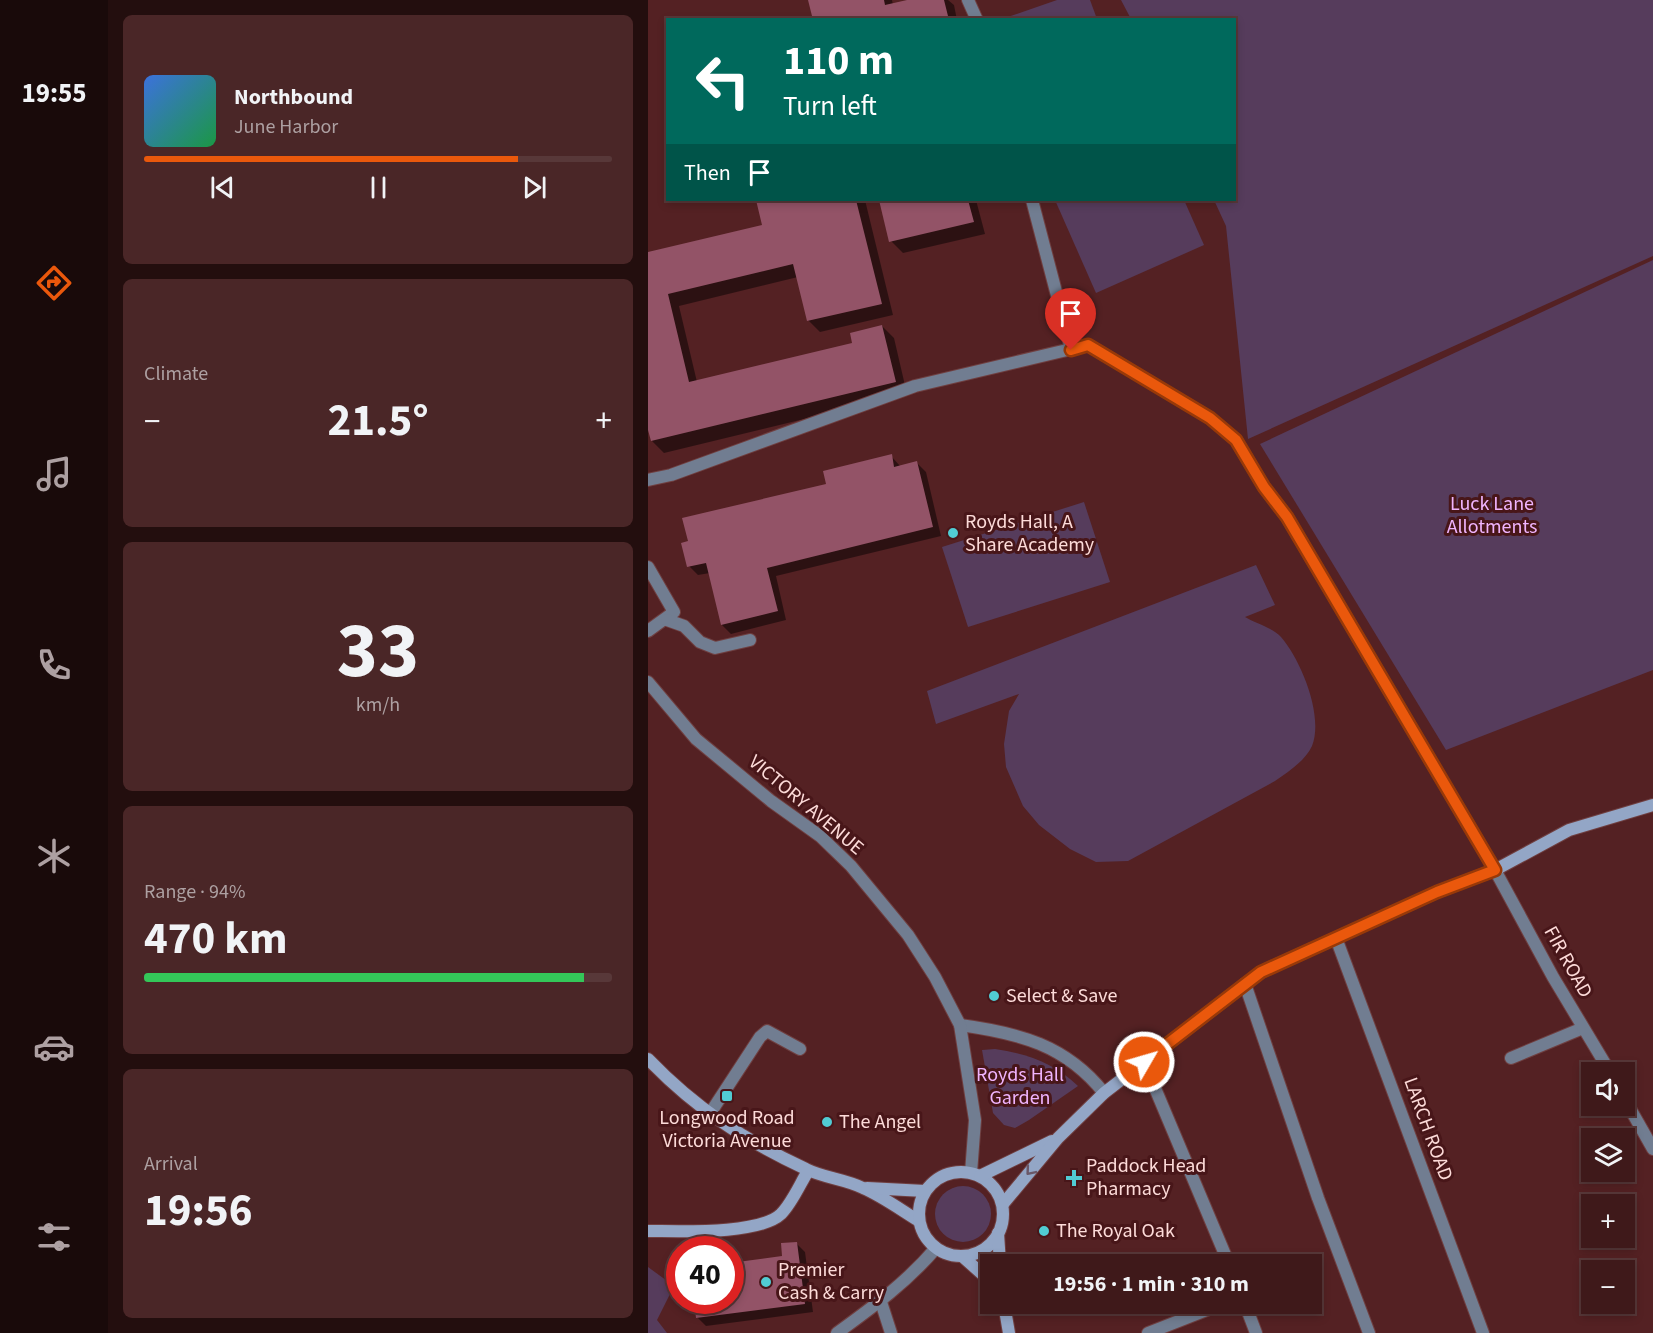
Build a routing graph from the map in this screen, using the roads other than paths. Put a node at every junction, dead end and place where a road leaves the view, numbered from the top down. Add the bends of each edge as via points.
1 (968, 0) edge
2 (975, 18) edge
3 (1032, 201) edge
4 (1071, 350) junction
5 (648, 480) edge
6 (648, 567) edge
7 (667, 620) junction
8 (648, 631) edge
9 (750, 640) dead end
10 (648, 682) edge
11 (1653, 805) edge
12 (1495, 870) junction
13 (1336, 938) junction
14 (1245, 984) junction
15 (960, 1026) junction
16 (1583, 1028) junction
17 (800, 1049) dead end
18 (1511, 1058) dead end
19 (648, 1059) edge
20 (1144, 1062) junction
21 (1604, 1062) edge
22 (1104, 1093) junction
23 (709, 1115) junction
24 (1634, 1116) edge
25 (1058, 1138) junction
26 (1653, 1149) edge
27 (808, 1170) junction
28 (976, 1174) junction
29 (863, 1188) junction
30 (924, 1191) junction
31 (1002, 1204) junction
32 (919, 1221) junction
33 (648, 1231) edge
34 (998, 1233) junction
35 (936, 1248) junction
36 (999, 1254) edge
37 (1225, 1254) edge
38 (962, 1256) junction
39 (980, 1272) edge
40 (881, 1302) junction
41 (1006, 1314) edge
42 (1196, 1314) edge
43 (1249, 1314) edge
44 (837, 1333) edge
45 (891, 1333) edge
46 (1010, 1333) edge
47 (1148, 1333) edge
48 (1256, 1333) edge
49 (1369, 1333) edge
50 (1483, 1333) edge

1 - 2 street
3 - 4 street
4 - 5 street, FIR ROAD via 915,386
4 - 12 street, FIR ROAD via 1088,345 1210,418 1236,440 1287,517
6 - 7 street via 674,612
7 - 8 street
7 - 9 street via 684,626 700,642 716,648
10 - 15 street, VICTORY AVENUE via 696,740 820,836 851,866 908,935
11 - 12 street via 1569,831
12 - 13 street
12 - 16 street, FIR ROAD
13 - 14 street via 1261,972
13 - 50 street, LARCH ROAD
14 - 20 street
14 - 49 street
15 - 22 street via 1001,1030 1047,1046 1072,1060
15 - 28 street, VICTORY AVENUE via 975,1119
16 - 18 street
16 - 21 street, FIR ROAD
17 - 23 street via 767,1031
19 - 23 street
20 - 22 street
20 - 37 street
22 - 25 street
23 - 27 street
24 - 26 street
25 - 28 street
25 -> 31 street
27 - 29 street
27 - 33 street via 780,1215 766,1222 722,1230
28 - 30 street via 963,1171 942,1175
28 - 31 street via 994,1188
29 - 30 street
29 - 32 street
30 - 32 street
31 - 34 street via 1003,1219
32 - 35 street
34 - 36 street
34 - 38 street via 987,1248
35 - 38 street
35 - 40 street
38 - 39 street
40 - 44 street
40 - 45 street
41 - 46 street
42 - 47 street
43 - 48 street

